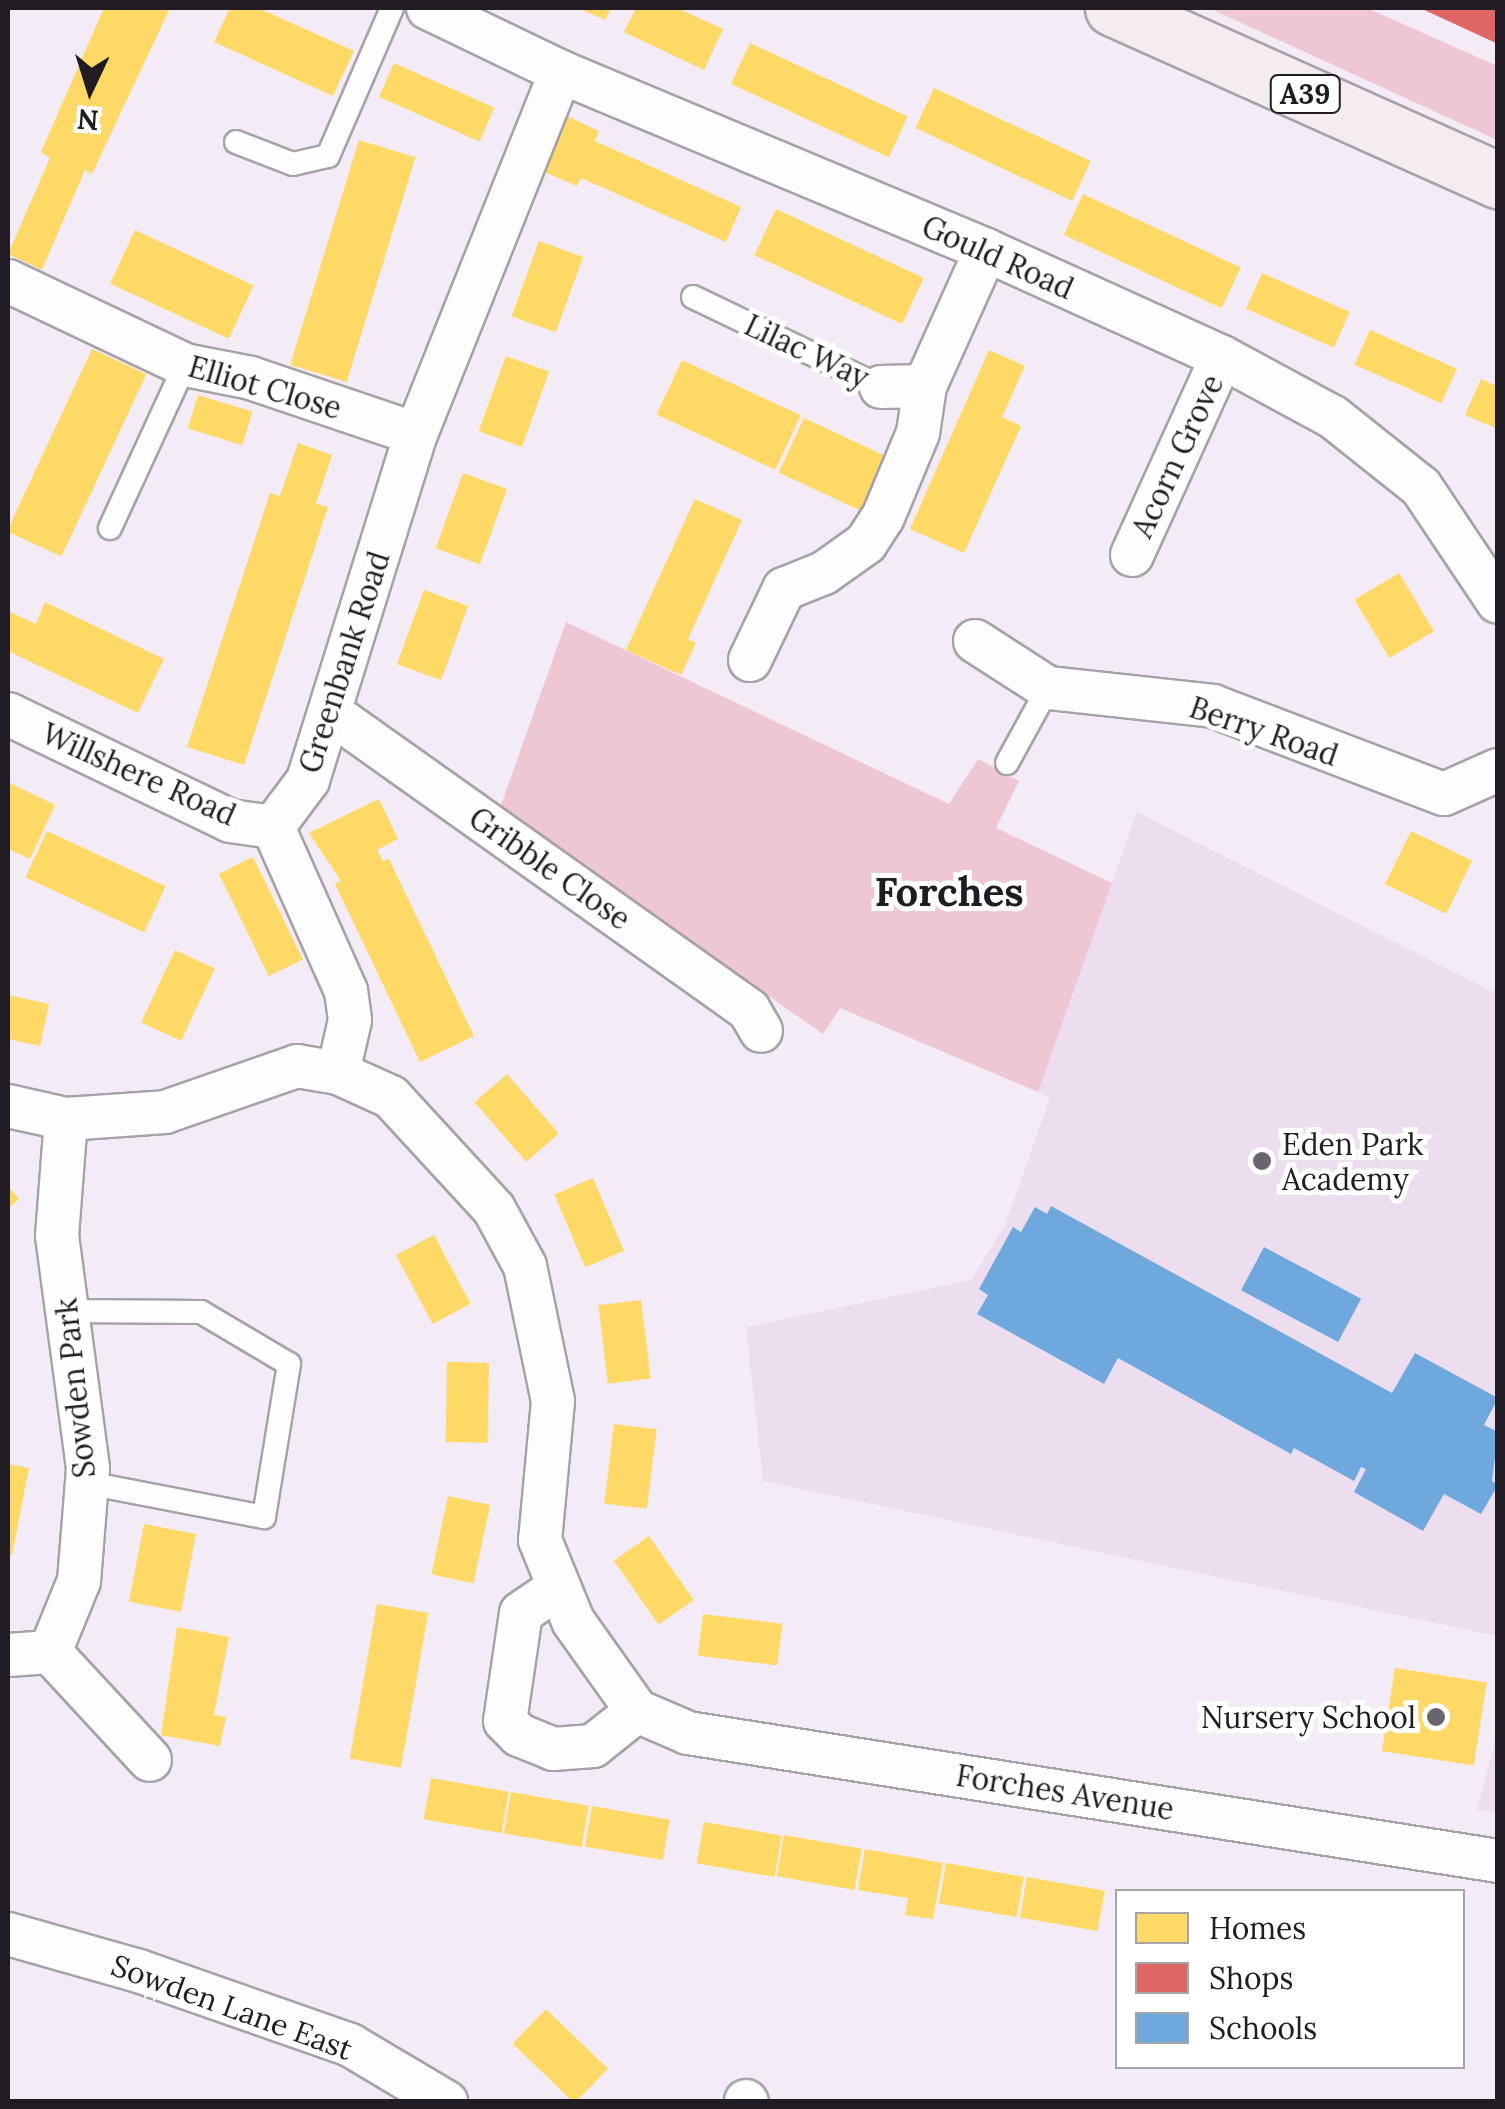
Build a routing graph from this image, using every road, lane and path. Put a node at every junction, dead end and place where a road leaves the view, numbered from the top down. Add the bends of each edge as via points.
1 (392, 8) edge
2 (428, 8) edge
3 (1113, 8) edge
4 (562, 72) junction
5 (236, 142) dead end
6 (1498, 180) edge
7 (986, 250) junction
8 (8, 281) edge
9 (693, 297) dead end
10 (1222, 357) junction
11 (185, 366) junction
12 (925, 386) junction
13 (881, 387) joint
14 (416, 434) junction
15 (110, 528) dead end
16 (1132, 555) dead end
17 (1498, 602) edge
18 (975, 641) dead end
19 (750, 660) dead end
20 (1048, 688) junction
21 (331, 712) junction
22 (8, 714) edge
23 (1007, 763) dead end
24 (1498, 770) edge
25 (273, 827) junction
26 (761, 1031) dead end
27 (338, 1073) junction
28 (8, 1106) edge
29 (66, 1119) junction
30 (69, 1311) junction
31 (87, 1483) junction
32 (556, 1589) junction
33 (50, 1652) junction
34 (8, 1655) edge
35 (636, 1711) junction
36 (150, 1760) dead end
37 (1498, 1862) edge
38 (8, 1934) edge
39 (446, 2102) edge

1 - 5 lane via 328,156 292,164
2 - 4 street, Gould Road
3 - 6 main road, A39
4 - 7 street, Gould Road
4 - 14 street, Greenbank Road
7 - 10 street, Gould Road
7 - 12 street
8 - 11 street, Elliot Close
9 - 13 lane, Lilac Way
10 - 16 street, Acorn Grove
10 - 17 street, Gould Road via 1333,417 1421,487
11 - 14 street, Elliot Close via 251,378
11 - 15 lane
12 - 13 street, Lilac Way
12 - 19 street via 918,433 883,516 852,554 824,574 784,588
14 - 21 street, Greenbank Road
18 - 20 street, Berry Road
20 - 23 lane
20 - 24 street, Berry Road via 1213,706 1444,794
21 - 25 street, Greenbank Road via 308,780
21 - 26 street, Gribble Close via 749,1010
22 - 25 street, Willshere Road via 230,821
25 - 27 street via 346,991 350,1020
27 - 29 street via 298,1066 164,1112
27 - 32 street via 391,1097 446,1151 494,1209 525,1266 553,1401 540,1540
28 - 29 street
29 - 30 street, Sowden Park via 57,1236
30 - 31 street, Sowden Park
30 - 31 lane via 201,1312 289,1364 264,1517
31 - 33 street, Sowden Park via 79,1581
32 - 35 street
32 - 35 street via 521,1612 506,1720 519,1735 553,1748 593,1746
33 - 34 street
33 - 36 street
35 - 37 street, Forches Avenue via 688,1733
38 - 39 street, Sowden Lane East via 140,1971 350,2045

